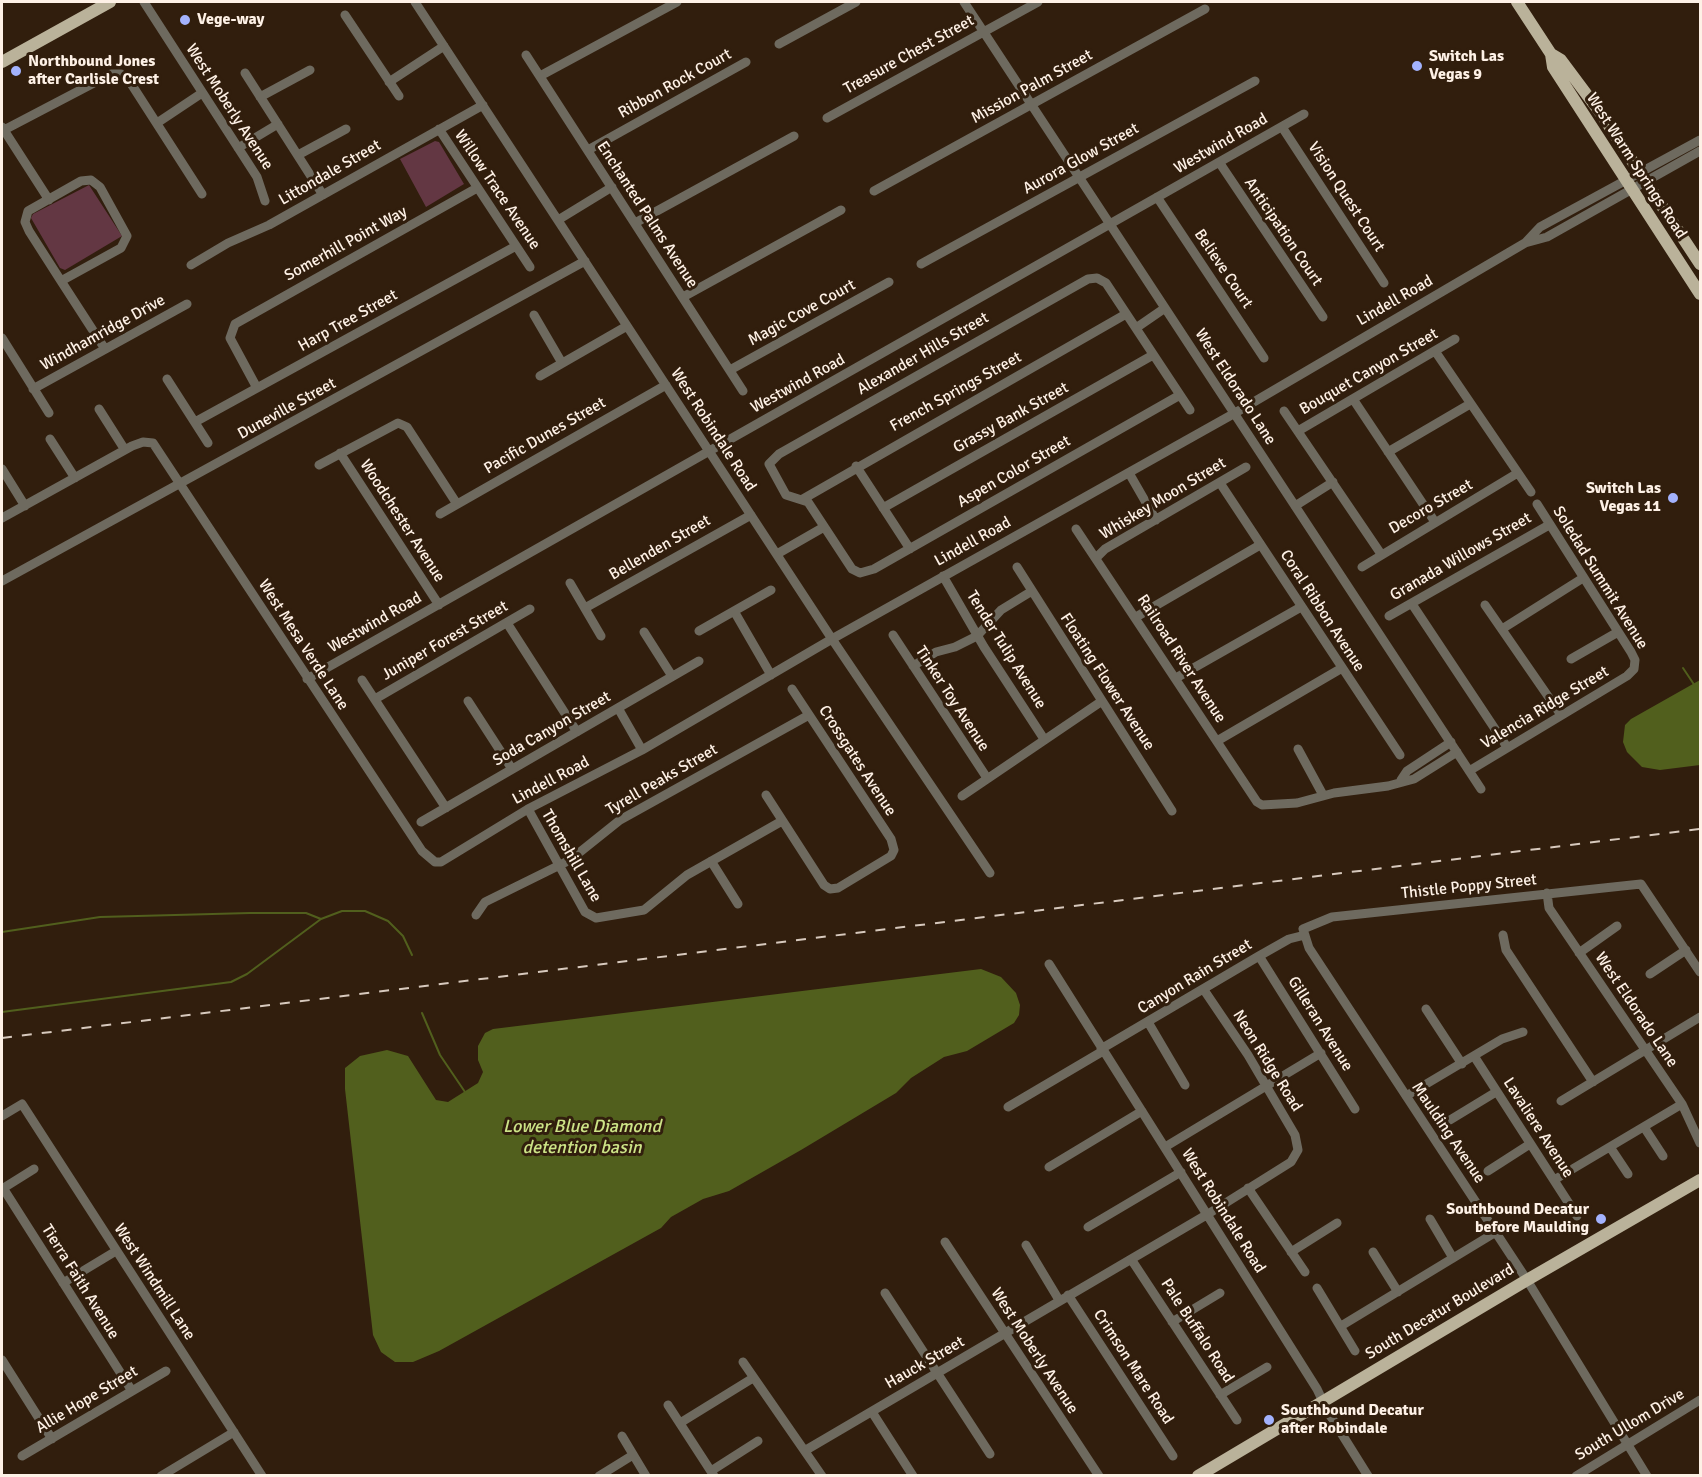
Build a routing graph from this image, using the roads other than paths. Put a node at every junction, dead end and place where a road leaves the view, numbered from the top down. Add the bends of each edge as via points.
1 (110, 2) edge
2 (144, 2) edge
3 (415, 2) edge
4 (677, 2) edge
5 (856, 2) edge
6 (964, 2) edge
7 (1038, 2) edge
8 (1517, 2) edge
9 (1205, 9) dead end
10 (345, 15) dead end
11 (984, 31) junction
12 (779, 44) dead end
13 (444, 46) junction
14 (1551, 54) junction
15 (526, 55) dead end
16 (2, 62) edge
17 (746, 62) dead end
18 (310, 70) dead end
19 (244, 73) dead end
20 (540, 76) junction
21 (1255, 81) dead end
22 (389, 82) junction
23 (202, 93) junction
24 (399, 96) dead end
25 (260, 97) junction
26 (1032, 104) junction
27 (483, 105) junction
28 (1304, 114) dead end
29 (827, 118) dead end
30 (157, 123) junction
31 (278, 124) junction
32 (1281, 127) junction
33 (3, 129) edge
34 (346, 129) dead end
35 (439, 129) junction
36 (794, 136) dead end
37 (1701, 140) edge
38 (238, 148) junction
39 (588, 150) junction
40 (1701, 151) edge
41 (298, 155) junction
42 (1219, 162) junction
43 (1640, 172) junction
44 (1079, 177) junction
45 (1625, 179) junction
46 (1647, 183) junction
47 (477, 188) junction
48 (612, 188) junction
49 (874, 190) dead end
50 (1633, 192) junction
51 (202, 194) dead end
52 (324, 195) junction
53 (1157, 197) junction
54 (49, 200) junction
55 (265, 201) dead end
56 (841, 210) dead end
57 (558, 220) junction
58 (635, 223) junction
59 (1110, 224) junction
60 (1525, 243) junction
61 (516, 246) junction
62 (585, 261) junction
63 (191, 264) dead end
64 (921, 264) dead end
65 (1701, 264) edge
66 (530, 267) dead end
67 (61, 281) junction
68 (889, 282) dead end
69 (1384, 283) dead end
70 (1701, 294) edge
71 (683, 297) junction
72 (187, 304) dead end
73 (1165, 308) junction
74 (1126, 314) junction
75 (534, 315) dead end
76 (1323, 317) dead end
77 (627, 326) junction
78 (1136, 328) junction
79 (2, 338) edge
80 (1455, 339) dead end
81 (105, 349) junction
82 (1435, 351) junction
83 (1153, 355) junction
84 (1264, 358) dead end
85 (562, 363) junction
86 (730, 370) junction
87 (540, 376) dead end
88 (167, 379) dead end
89 (666, 385) junction
90 (257, 388) junction
91 (33, 389) junction
92 (743, 391) dead end
93 (1180, 395) junction
94 (1353, 399) junction
95 (1470, 404) junction
96 (99, 409) dead end
97 (1190, 410) dead end
98 (1284, 411) dead end
99 (49, 413) dead end
100 (1234, 413) junction
101 (195, 422) junction
102 (1298, 431) junction
103 (50, 439) dead end
104 (208, 443) dead end
105 (125, 450) junction
106 (709, 451) junction
107 (1388, 452) junction
108 (340, 453) junction
109 (319, 465) dead end
110 (856, 466) junction
111 (1246, 467) dead end
112 (2, 469) edge
113 (1129, 473) junction
114 (1516, 474) junction
115 (75, 478) junction
116 (1333, 482) junction
117 (1220, 483) junction
118 (182, 484) junction
119 (1531, 492) dead end
120 (803, 499) junction
121 (457, 504) junction
122 (1537, 504) dead end
123 (25, 506) junction
124 (1295, 506) junction
125 (883, 507) junction
126 (440, 514) dead end
127 (751, 515) junction
128 (2, 518) edge
129 (1156, 520) junction
130 (1435, 522) junction
131 (1549, 525) junction
132 (824, 527) junction
133 (1076, 529) dead end
134 (1260, 545) junction
135 (910, 549) junction
136 (777, 554) junction
137 (1381, 554) junction
138 (1096, 558) junction
139 (1017, 567) dead end
140 (1362, 567) dead end
141 (943, 576) junction
142 (1583, 579) junction
143 (2, 581) edge
144 (570, 583) dead end
145 (771, 590) dead end
146 (1032, 591) junction
147 (1412, 604) junction
148 (439, 605) junction
149 (1485, 605) dead end
150 (1301, 607) junction
151 (585, 608) junction
152 (530, 609) dead end
153 (734, 611) junction
154 (1389, 616) dead end
155 (1136, 617) junction
156 (507, 623) junction
157 (1502, 628) junction
158 (699, 631) dead end
159 (644, 632) dead end
160 (1618, 632) junction
161 (893, 635) dead end
162 (601, 636) dead end
163 (977, 636) junction
164 (832, 639) junction
165 (1571, 659) dead end
166 (699, 661) dead end
167 (913, 666) junction
168 (1342, 668) junction
169 (1634, 669) joint
170 (771, 675) junction
171 (672, 676) junction
172 (1176, 678) junction
173 (307, 679) junction
174 (362, 680) dead end
175 (792, 689) dead end
176 (375, 699) junction
177 (468, 701) dead end
178 (1102, 701) junction
179 (618, 708) junction
180 (809, 715) junction
181 (1561, 715) junction
182 (577, 732) junction
183 (1044, 739) junction
184 (1216, 741) junction
185 (1450, 742) junction
186 (1507, 747) junction
187 (1298, 749) dead end
188 (642, 750) junction
189 (1457, 752) junction
190 (1400, 755) dead end
191 (512, 769) junction
192 (1469, 771) junction
193 (987, 778) junction
194 (1401, 780) junction
195 (1481, 789) dead end
196 (766, 795) dead end
197 (1323, 795) junction
198 (962, 796) dead end
199 (446, 808) junction
200 (528, 809) junction
201 (1172, 811) dead end
202 (782, 821) junction
203 (421, 822) dead end
204 (711, 861) junction
205 (435, 862) joint
206 (559, 866) junction
207 (990, 873) dead end
208 (1547, 893) junction
209 (738, 904) dead end
210 (476, 915) dead end
211 (1617, 926) dead end
212 (1304, 932) junction
213 (1503, 935) dead end
214 (1686, 950) junction
215 (1579, 953) junction
216 (1259, 956) junction
217 (1049, 964) dead end
218 (1701, 972) edge
219 (1650, 974) dead end
220 (1204, 990) junction
221 (1426, 1009) dead end
222 (1701, 1017) edge
223 (1148, 1022) junction
224 (1523, 1032) dead end
225 (1102, 1050) junction
226 (1645, 1051) junction
227 (1322, 1053) junction
228 (1474, 1056) junction
229 (1462, 1064) junction
230 (1593, 1082) junction
231 (1185, 1085) dead end
232 (1266, 1087) junction
233 (1496, 1092) junction
234 (1406, 1096) junction
235 (1561, 1101) dead end
236 (1682, 1104) junction
237 (1008, 1107) dead end
238 (1355, 1109) dead end
239 (1142, 1111) junction
240 (2, 1116) edge
241 (1450, 1120) dead end
242 (1644, 1126) junction
243 (1701, 1143) edge
244 (1530, 1144) junction
245 (1165, 1147) junction
246 (1610, 1147) junction
247 (1298, 1150) joint
248 (1663, 1156) dead end
249 (1048, 1167) dead end
250 (34, 1169) dead end
251 (1488, 1171) dead end
252 (1182, 1172) junction
253 (1628, 1174) dead end
254 (1554, 1180) junction
255 (1701, 1180) edge
256 (1248, 1188) junction
257 (2, 1189) edge
258 (1208, 1214) junction
259 (1577, 1216) dead end
260 (1430, 1219) dead end
261 (1337, 1223) dead end
262 (1088, 1227) dead end
263 (1496, 1232) junction
264 (945, 1242) dead end
265 (1026, 1245) dead end
266 (116, 1251) junction
267 (1292, 1252) junction
268 (1373, 1252) dead end
269 (1453, 1258) junction
270 (1131, 1259) junction
271 (1305, 1272) dead end
272 (1527, 1280) junction
273 (63, 1283) junction
274 (1317, 1288) dead end
275 (1398, 1292) junction
276 (885, 1293) dead end
277 (1220, 1293) dead end
278 (1063, 1297) junction
279 (1172, 1322) junction
280 (1341, 1326) junction
281 (1004, 1334) junction
282 (1355, 1351) dead end
283 (2, 1360) edge
284 (743, 1362) dead end
285 (1267, 1367) dead end
286 (166, 1371) dead end
287 (938, 1373) junction
288 (753, 1378) junction
289 (132, 1391) junction
290 (1220, 1395) junction
291 (1701, 1400) edge
292 (1323, 1402) junction
293 (668, 1405) dead end
294 (872, 1412) junction
295 (1237, 1420) dead end
296 (680, 1423) junction
297 (234, 1432) junction
298 (622, 1436) dead end
299 (52, 1439) junction
300 (759, 1441) dead end
301 (1627, 1445) junction
302 (806, 1450) junction
303 (990, 1454) dead end
304 (633, 1455) junction
305 (22, 1456) dead end
306 (1173, 1456) dead end
307 (713, 1473) edge
308 (161, 1476) edge
309 (262, 1476) edge
310 (599, 1476) edge
311 (646, 1476) edge
312 (822, 1476) edge
313 (913, 1476) edge
314 (1099, 1476) edge
315 (1198, 1476) edge
316 (1368, 1476) edge
317 (1576, 1476) edge
318 (1647, 1476) edge

1 - 16 main road
2 - 23 street, West Moberly Avenue
3 - 13 street, West Robindale Road
4 - 20 street
5 - 12 street
6 - 11 street, West Eldorado Lane
7 - 11 street, Treasure Chest Street
8 - 14 main road, West Warm Springs Road
9 - 26 street, Mission Palm Street
10 - 22 street
11 - 26 street, West Eldorado Lane
11 - 29 street, Treasure Chest Street
13 - 22 street
13 - 27 street, West Robindale Road
14 - 43 main road, West Warm Springs Road via 1561,60
14 - 45 main road, West Warm Springs Road via 1553,68
15 - 20 street, Enchanted Palms Avenue
17 - 39 street, Ribbon Rock Court
18 - 25 street
19 - 25 street
20 - 39 street, Enchanted Palms Avenue
21 - 44 street, Aurora Glow Street
22 - 24 street
23 - 30 street
23 - 38 street, West Moberly Avenue
25 - 31 street
26 - 44 street, West Eldorado Lane
26 - 49 street, Mission Palm Street
27 - 35 street, Littondale Street
27 - 57 street, West Robindale Road
28 - 32 street, Westwind Road
30 - 33 street via 130,82 121,74 111,74
30 - 51 street
31 - 38 street
31 - 41 street
32 - 42 street, Westwind Road
32 - 69 street, Vision Quest Court
33 - 54 street
34 - 41 street
35 - 47 street, Willow Trace Avenue
35 - 52 street, Littondale Street
36 - 58 street
37 - 43 street, Lindell Road
38 - 55 street, West Moberly Avenue via 262,188
39 - 48 street, Enchanted Palms Avenue
40 - 46 street, Lindell Road
41 - 52 street
42 - 53 street, Westwind Road
42 - 76 street, Anticipation Court
43 - 45 street, Lindell Road
43 - 46 main road, West Warm Springs Road
44 - 59 street, West Eldorado Lane
44 - 64 street, Aurora Glow Street
45 - 50 main road, West Warm Springs Road
45 - 60 street, Lindell Road via 1540,227
46 - 50 street, Lindell Road
46 - 65 main road, West Warm Springs Road
47 - 61 street, Willow Trace Avenue
47 - 90 street, Somerhill Point Way via 232,328 232,344
48 - 57 street
48 - 58 street, Enchanted Palms Avenue
50 - 60 street, Lindell Road via 1547,237
50 - 70 main road, West Warm Springs Road
52 - 63 street, Littondale Street
53 - 59 street, Westwind Road
53 - 84 street, Believe Court
54 - 67 street via 28,211 25,222
54 - 67 street via 81,181 91,180 100,187 128,236 121,248
56 - 71 street
57 - 62 street, West Robindale Road
58 - 71 street, Enchanted Palms Avenue
59 - 73 street, West Eldorado Lane
59 - 106 street, Westwind Road
60 - 100 street, Lindell Road
61 - 66 street, Willow Trace Avenue
61 - 90 street, Harp Tree Street
62 - 77 street, West Robindale Road
62 - 118 street, Duneville Street
67 - 81 street
68 - 86 street, Magic Cove Court
71 - 86 street, Enchanted Palms Avenue
72 - 81 street, Windhamridge Drive
73 - 78 street
73 - 100 street, West Eldorado Lane
74 - 78 street
74 - 110 street, French Springs Street
74 - 120 street, Alexander Hills Street via 1106,283 1088,279 947,357 779,454 769,464 786,495
75 - 85 street
77 - 85 street
77 - 89 street, West Robindale Road
78 - 83 street
79 - 91 street
80 - 82 street, Bouquet Canyon Street
81 - 91 street, Windhamridge Drive
82 - 94 street, Bouquet Canyon Street
82 - 95 street
83 - 93 street
83 - 125 street, Grassy Bank Street
85 - 87 street
86 - 92 street, Enchanted Palms Avenue
88 - 101 street
89 - 106 street, West Robindale Road
89 - 121 street, Pacific Dunes Street
90 - 101 street, Harp Tree Street
91 - 99 street
93 - 97 street
93 - 135 street, Aspen Color Street
94 - 102 street, Bouquet Canyon Street
94 - 107 street
95 - 107 street
95 - 114 street
96 - 105 street
98 - 102 street
100 - 113 street, Lindell Road
100 - 124 street, West Eldorado Lane
101 - 104 street
102 - 116 street
103 - 115 street
105 - 115 street
105 - 118 street, West Mesa Verde Lane via 148,441 156,446
106 - 127 street, West Robindale Road
106 - 148 street, Westwind Road
107 - 130 street
108 - 109 street
108 - 121 street via 398,423 407,427
108 - 148 street, Woodchester Avenue
110 - 120 street, French Springs Street
110 - 125 street
111 - 117 street, Whiskey Moon Street
112 - 123 street
113 - 129 street
113 - 141 street, Lindell Road
114 - 119 street
114 - 130 street, Decoro Street
115 - 123 street
116 - 124 street
116 - 137 street
117 - 129 street, Whiskey Moon Street
117 - 134 street, Coral Ribbon Avenue
118 - 143 street, Duneville Street
118 - 173 street, West Mesa Verde Lane
120 - 132 street
121 - 126 street, Pacific Dunes Street
122 - 131 street, Soledad Summit Avenue
123 - 128 street
124 - 185 street, West Eldorado Lane
125 - 135 street
127 - 136 street, West Robindale Road
127 - 151 street, Bellenden Street
129 - 138 street, Whiskey Moon Street
130 - 137 street, Decoro Street
131 - 142 street, Soledad Summit Avenue
131 - 147 street, Granada Willows Street
132 - 135 street, Aspen Color Street via 852,569 860,573
132 - 136 street
133 - 138 street, Railroad River Avenue
134 - 150 street, Coral Ribbon Avenue
134 - 155 street
136 - 164 street, West Robindale Road
137 - 140 street, Decoro Street
138 - 155 street, Railroad River Avenue
139 - 146 street, Floating Flower Avenue
141 - 163 street, Tender Tulip Avenue
141 - 164 street, Lindell Road
142 - 157 street
142 - 160 street, Soledad Summit Avenue
144 - 151 street
145 - 153 street
146 - 163 street via 1001,610
146 - 178 street, Floating Flower Avenue
147 - 154 street, Granada Willows Street
147 - 186 street
148 - 173 street, Westwind Road
149 - 157 street
150 - 168 street, Coral Ribbon Avenue
150 - 172 street
151 - 162 street
152 - 156 street, Juniper Forest Street
153 - 158 street
153 - 170 street
155 - 172 street, Railroad River Avenue
156 - 176 street, Juniper Forest Street
156 - 182 street
157 - 181 street
159 - 171 street
160 - 165 street
160 - 169 street, Soledad Summit Avenue via 1635,660
161 - 167 street, Tinker Toy Avenue
163 - 167 street
163 - 183 street, Tender Tulip Avenue
164 - 170 street, Lindell Road
164 - 207 street, West Robindale Road
166 - 171 street, Soda Canyon Street
167 - 193 street, Tinker Toy Avenue
168 - 184 street
168 - 190 street, Coral Ribbon Avenue
169 - 181 street, Valencia Ridge Street
170 - 188 street, Lindell Road
171 - 179 street, Soda Canyon Street
172 - 184 street, Railroad River Avenue
173 - 205 street, West Mesa Verde Lane via 427,858
174 - 176 street
175 - 180 street, Crossgates Avenue
176 - 199 street
177 - 191 street
178 - 183 street
178 - 201 street, Floating Flower Avenue
179 - 182 street, Soda Canyon Street
179 - 188 street
180 - 202 street, Crossgates Avenue via 891,839 894,850 891,856 830,889
180 - 206 street, Tyrell Peaks Street via 620,820
181 - 186 street, Valencia Ridge Street
182 - 191 street, Soda Canyon Street
183 - 193 street
184 - 197 street, Railroad River Avenue via 1262,806 1297,803
185 - 189 street, West Eldorado Lane
185 - 194 street via 1407,771
186 - 192 street, Valencia Ridge Street
187 - 197 street
188 - 200 street, Lindell Road
189 - 192 street, West Eldorado Lane
189 - 194 street via 1414,779
191 - 199 street, Soda Canyon Street
192 - 195 street, West Eldorado Lane
193 - 198 street
194 - 197 street via 1388,786
196 - 202 street
199 - 203 street, Soda Canyon Street
200 - 205 street, Lindell Road
200 - 206 street, Thomshill Lane
202 - 204 street
204 - 206 street, Thomshill Lane via 644,910 596,918 590,916
204 - 209 street
206 - 210 street, Tyrell Peaks Street via 498,894 485,902
208 - 212 street, Thistle Poppy Street via 1332,917
208 - 214 street, Thistle Poppy Street via 1641,884
208 - 215 street, West Eldorado Lane via 1549,908
211 - 215 street
212 - 216 street, Canyon Rain Street
212 - 234 street, Maulding Avenue via 1308,948
213 - 230 street via 1506,950
214 - 218 street
214 - 219 street
215 - 226 street, West Eldorado Lane
216 - 220 street, Canyon Rain Street
216 - 227 street, Gilleran Avenue
217 - 225 street, West Robindale Road
220 - 223 street, Canyon Rain Street
220 - 232 street, Neon Ridge Road
221 - 229 street
222 - 226 street
223 - 225 street, Canyon Rain Street
223 - 231 street
224 - 228 street
225 - 237 street, Canyon Rain Street
225 - 239 street, West Robindale Road
226 - 230 street
226 - 236 street, West Eldorado Lane
227 - 232 street
227 - 238 street, Gilleran Avenue
228 - 229 street
228 - 233 street, Lavaliere Avenue
229 - 234 street
230 - 235 street
232 - 245 street
232 - 247 street, Neon Ridge Road via 1295,1135
233 - 241 street
233 - 244 street, Lavaliere Avenue
234 - 263 street, Maulding Avenue
236 - 242 street
236 - 243 street, West Eldorado Lane
239 - 245 street, West Robindale Road
239 - 249 street
240 - 266 street, West Windmill Lane via 22,1104
242 - 246 street
242 - 248 street
244 - 251 street
244 - 254 street, Lavaliere Avenue
245 - 252 street, West Robindale Road
246 - 253 street
246 - 254 street
247 - 256 street, Hauck Street via 1291,1162
250 - 257 street
252 - 258 street, West Robindale Road
252 - 262 street
254 - 259 street, Lavaliere Avenue
255 - 272 main road, South Decatur Boulevard
256 - 258 street, Hauck Street
256 - 267 street
257 - 273 street, Tierra Faith Avenue
258 - 270 street, Hauck Street
258 - 292 street, West Robindale Road
260 - 269 street
261 - 267 street
263 - 269 street
263 - 272 street, Maulding Avenue
264 - 281 street, West Moberly Avenue
265 - 278 street
266 - 273 street
266 - 297 street, West Windmill Lane
267 - 271 street
268 - 275 street
269 - 275 street
270 - 278 street, Hauck Street
270 - 279 street, Pale Buffalo Road
272 - 292 main road, South Decatur Boulevard
272 - 301 street, Maulding Avenue
273 - 289 street, Tierra Faith Avenue
274 - 280 street
275 - 280 street
276 - 287 street
277 - 279 street
278 - 281 street, Hauck Street
278 - 306 street, Crimson Mare Road
279 - 290 street, Pale Buffalo Road
280 - 282 street
281 - 287 street, Hauck Street
281 - 314 street, West Moberly Avenue
283 - 299 street
284 - 288 street
285 - 290 street
286 - 289 street, Allie Hope Street
287 - 294 street, Hauck Street
287 - 303 street
288 - 296 street
288 - 302 street
289 - 299 street, Allie Hope Street
290 - 295 street, Pale Buffalo Road
291 - 301 street, South Ullom Drive
292 - 315 main road, South Decatur Boulevard
292 - 316 street, West Robindale Road
293 - 296 street
294 - 302 street, Hauck Street
294 - 313 street
296 - 307 street
297 - 308 street
297 - 309 street, West Windmill Lane
298 - 304 street
299 - 305 street, Allie Hope Street
300 - 307 street
301 - 317 street, South Ullom Drive
301 - 318 street, Maulding Avenue
302 - 312 street
304 - 310 street
304 - 311 street

